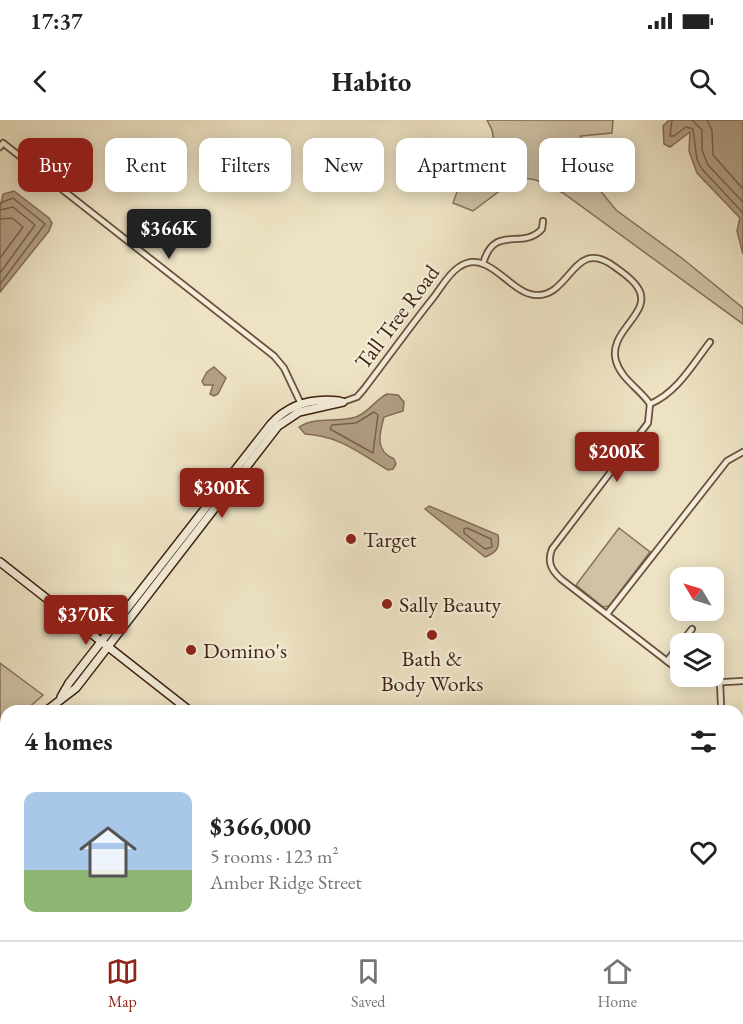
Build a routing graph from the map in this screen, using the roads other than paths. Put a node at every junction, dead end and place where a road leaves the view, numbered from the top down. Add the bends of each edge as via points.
1 (2, 145) edge
2 (543, 221) dead end
3 (483, 264) junction
4 (710, 342) dead end
5 (343, 402) junction
6 (302, 404) junction
7 (650, 404) junction
8 (743, 452) edge
9 (0, 562) edge
10 (607, 614) junction
11 (692, 629) dead end
12 (105, 644) junction
13 (667, 661) junction
14 (670, 663) edge
15 (743, 681) edge
16 (724, 683) edge
17 (720, 687) edge
18 (53, 705) edge
19 (182, 705) edge
20 (721, 705) dead end

1 - 6 street via 274,356
2 - 3 street via 542,228 528,238 498,241
3 - 5 street, Tall Tree Road via 468,263 455,270 364,390
3 - 7 street via 522,291 535,295 551,291 578,263 592,257 605,260 629,278 639,289 641,303 619,336 615,357 621,372
4 - 7 street via 669,394
5 - 6 street, Tall Tree Road
5 - 12 street, Tall Tree Road via 299,412 278,426
6 - 12 street, Tall Tree Road via 291,407 271,424
7 - 10 street via 649,420 642,433 547,559 555,573
8 - 10 street via 727,461
9 - 12 street
10 - 13 street
11 - 13 street
12 - 18 street, Tall Tree Road via 76,688
12 - 19 street
13 - 14 street
15 - 16 street
17 - 20 street

